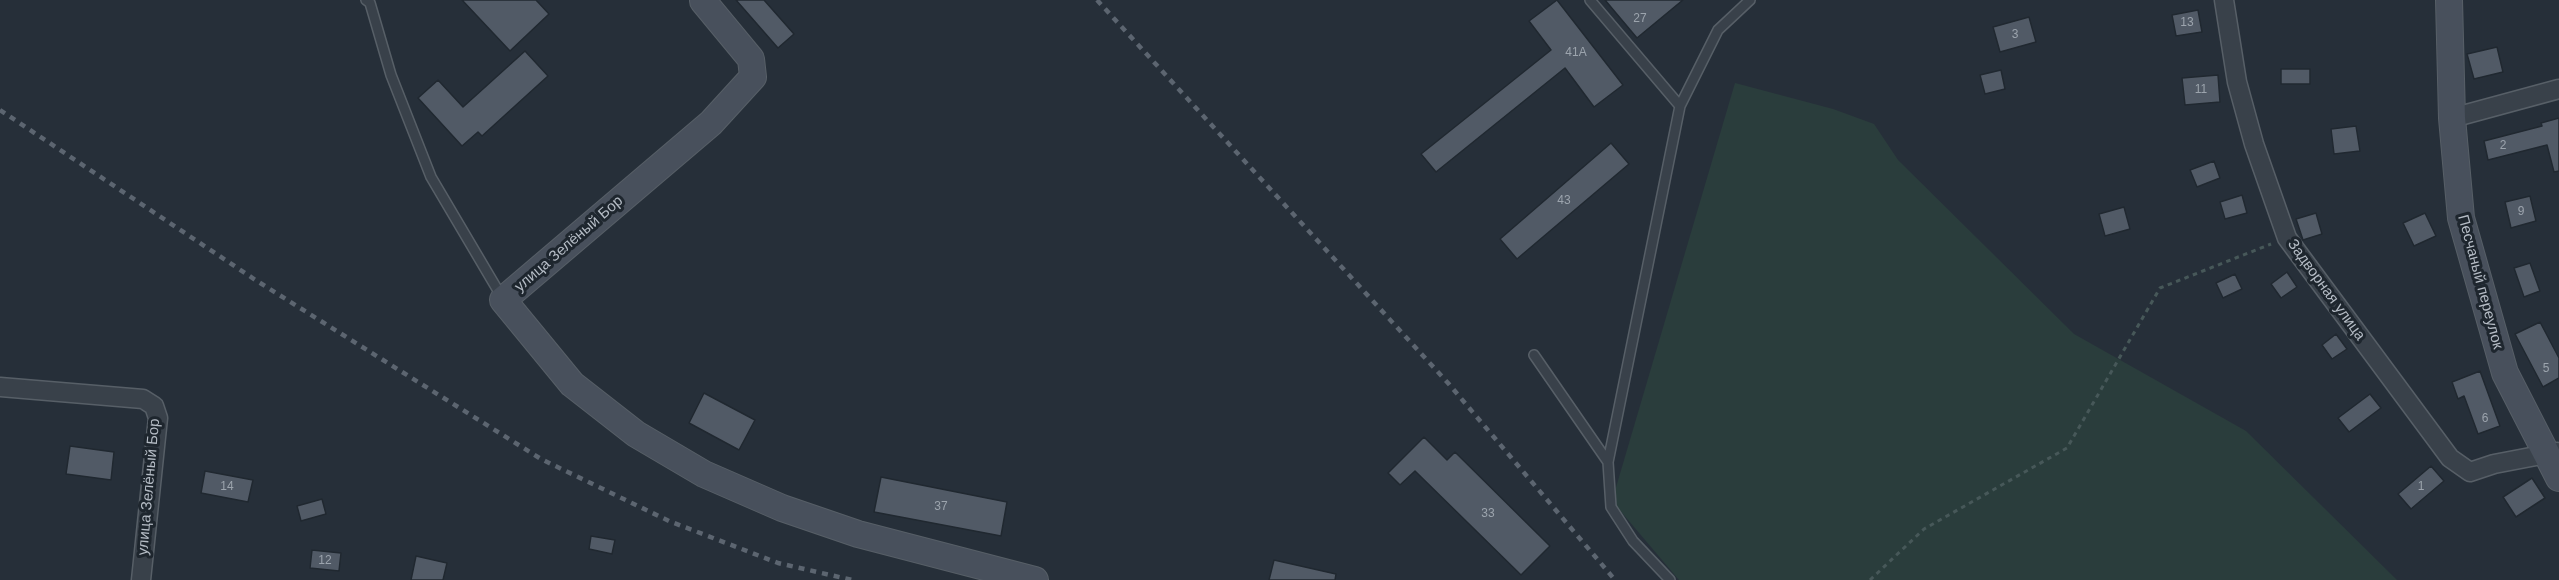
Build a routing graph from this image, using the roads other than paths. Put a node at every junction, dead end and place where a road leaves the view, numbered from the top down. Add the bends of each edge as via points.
1 (366, 0) edge
2 (1590, 0) edge
3 (1750, 0) edge
4 (2224, 0) edge
5 (2449, 0) edge
6 (703, 1) edge
7 (2559, 89) edge
8 (1680, 106) junction
9 (2452, 118) junction
10 (504, 300) junction
11 (1534, 354) dead end
12 (0, 387) edge
13 (2552, 452) edge
14 (1608, 462) junction
15 (2559, 478) edge
16 (141, 580) edge
17 (1035, 580) edge
18 (1670, 580) edge

1 - 10 lane via 390,75 431,177
2 - 8 lane
3 - 8 lane via 1718,30
4 - 13 street, Задворная улица via 2237,82 2287,238 2450,458 2470,472
5 - 9 street, Песчаный переулок
6 - 10 street, улица Зелёный Бор via 751,59 753,77 711,123
7 - 9 street
8 - 14 lane
9 - 13 street, Песчаный переулок via 2461,218 2505,373
10 - 17 street, улица Зелёный Бор via 572,384 636,434 704,474 782,508 858,534
11 - 14 lane
12 - 16 street, улица Зелёный Бор via 142,399 154,406 158,418
13 - 15 street, Песчаный переулок
14 - 18 lane via 1611,507 1633,541

